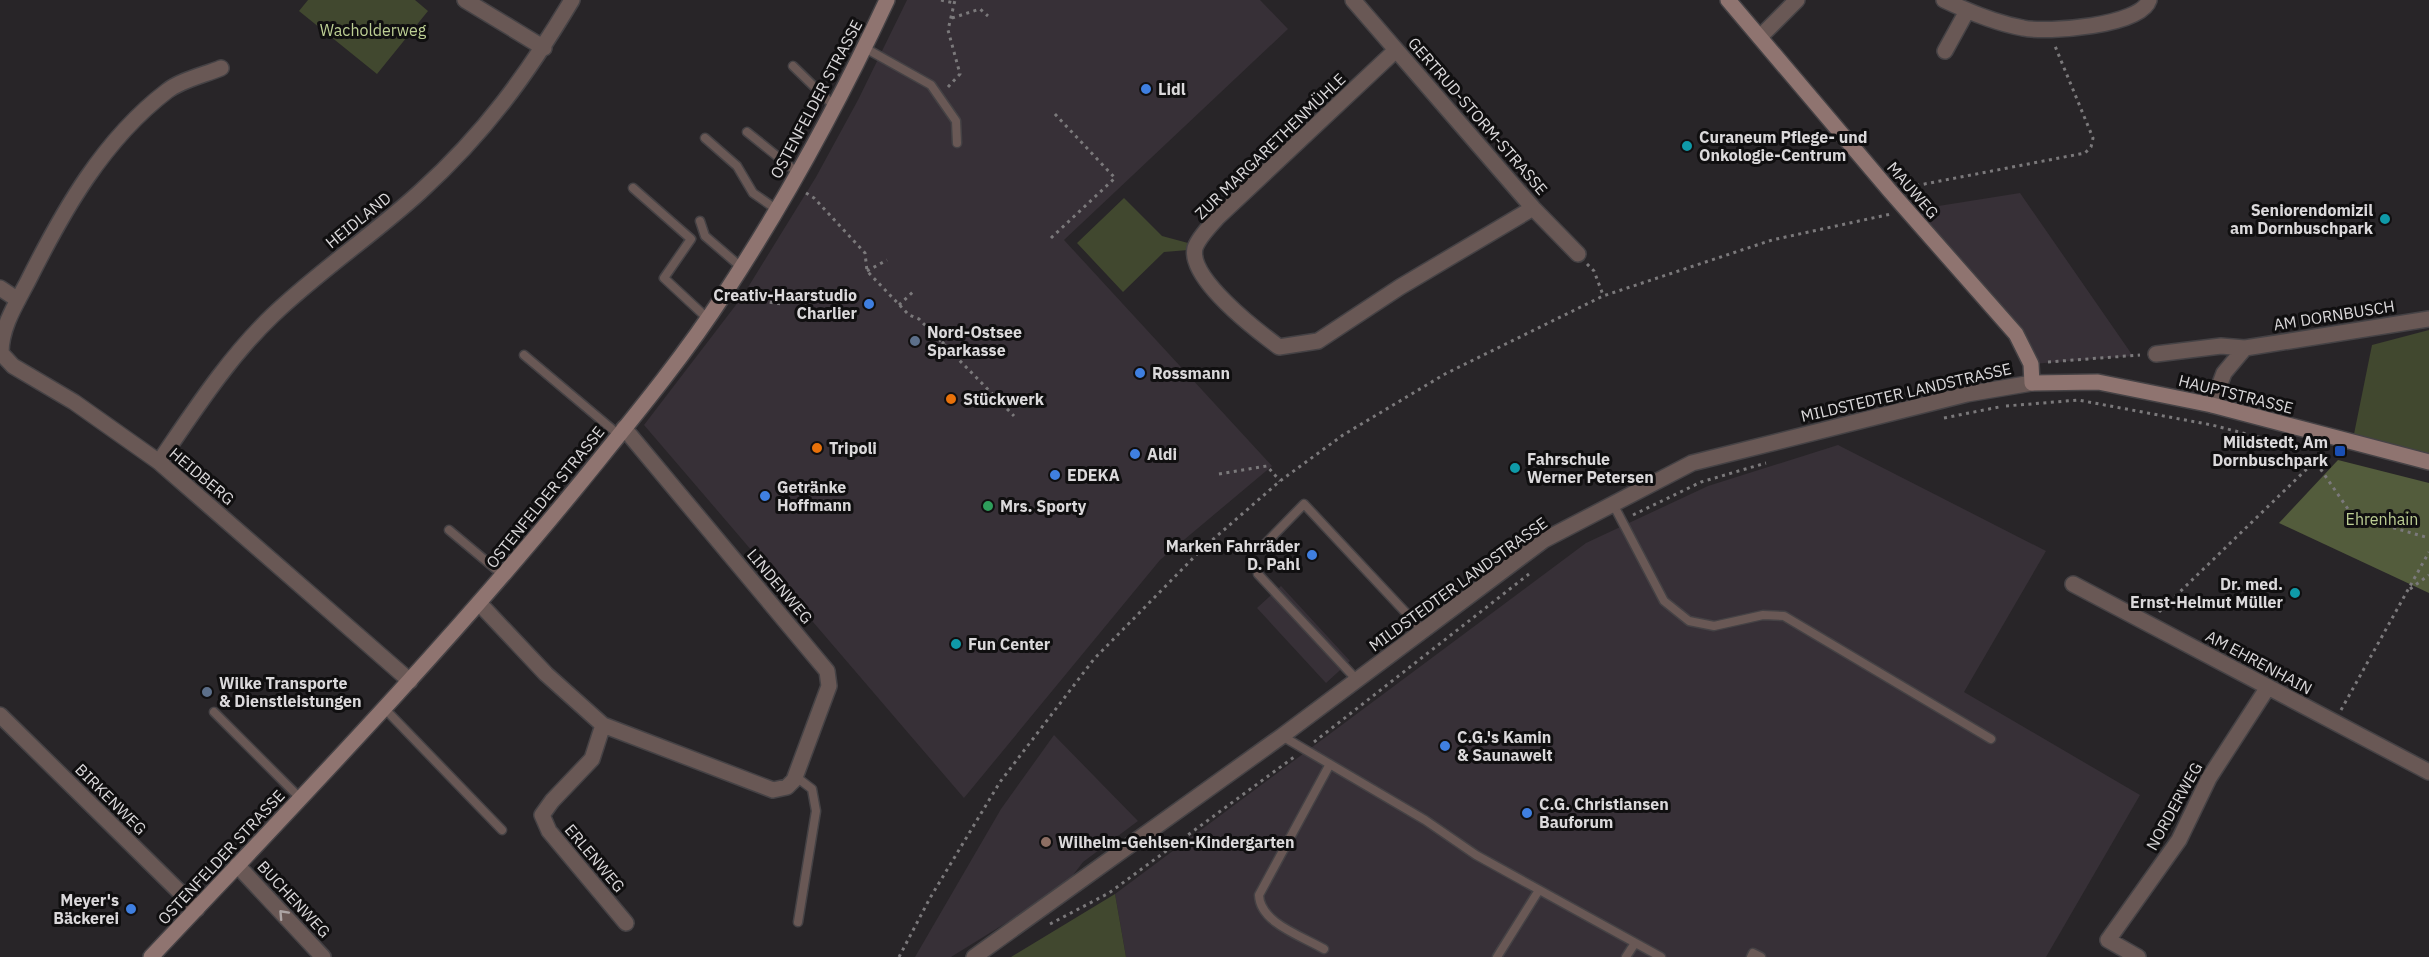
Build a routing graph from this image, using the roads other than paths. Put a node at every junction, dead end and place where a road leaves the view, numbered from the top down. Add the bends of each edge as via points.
1 (465, 0) edge
2 (572, 0) edge
3 (887, 0) edge
4 (1353, 0) edge
5 (1728, 0) edge
6 (1797, 0) edge
7 (1944, 0) edge
8 (2149, 0) edge
9 (1967, 11) junction
10 (1760, 37) junction
11 (544, 48) junction
12 (865, 48) junction
13 (1396, 50) junction
14 (1945, 51) dead end
15 (793, 66) dead end
16 (221, 68) dead end
17 (834, 106) junction
18 (747, 132) dead end
19 (705, 138) dead end
20 (957, 143) dead end
21 (795, 178) junction
22 (633, 188) dead end
23 (1533, 208) junction
24 (776, 209) junction
25 (700, 221) dead end
26 (1578, 254) road end
27 (741, 267) junction
28 (0, 288) edge
29 (18, 300) junction
30 (707, 318) junction
31 (2429, 319) edge
32 (2246, 348) junction
33 (2156, 354) road end
34 (524, 355) dead end
35 (2032, 383) junction
36 (2212, 405) junction
37 (622, 432) junction
38 (159, 462) junction
39 (2429, 462) edge
40 (1613, 504) junction
41 (449, 530) dead end
42 (1263, 546) dead end
43 (1258, 574) dead end
44 (504, 576) junction
45 (2073, 584) dead end
46 (480, 604) junction
47 (1423, 631) junction
48 (1357, 680) junction
49 (410, 681) junction
50 (2268, 687) junction
51 (385, 709) junction
52 (214, 712) dead end
53 (0, 715) edge
54 (603, 725) junction
55 (1282, 736) junction
56 (1991, 739) dead end
57 (1330, 764) junction
58 (2429, 772) edge
59 (791, 782) junction
60 (300, 798) junction
61 (502, 830) dead end
62 (237, 865) junction
63 (1539, 890) junction
64 (196, 909) junction
65 (798, 922) dead end
66 (626, 923) dead end
67 (1635, 943) junction
68 (1324, 949) dead end
69 (151, 957) edge
70 (323, 957) edge
71 (974, 957) edge
72 (1497, 957) edge
73 (1626, 957) edge
74 (1661, 957) edge
75 (1751, 957) edge
76 (1761, 957) edge
77 (2138, 957) edge

1 - 11 street
2 - 11 street, HEIDLAND
3 - 12 main road, OSTENFELDER STRASSE
4 - 13 street, GERTRUD-STORM-STRASSE
5 - 10 main road, MAUWEG
6 - 10 street
7 - 9 street
8 - 9 street via 2140,12 2126,19 2049,30 2024,29
9 - 14 street
10 - 35 main road, MAUWEG via 2016,334 2031,364
11 - 38 street, HEIDLAND via 513,93 420,193 273,315 236,353
12 - 17 main road, OSTENFELDER STRASSE
12 - 20 lane via 931,86 956,121
13 - 23 street, GERTRUD-STORM-STRASSE
13 - 23 street, ZUR MARGARETHENMÜHLE via 1217,218 1196,246 1194,261 1200,274 1279,347 1318,341
15 - 17 lane
16 - 29 street, HEIDBERG via 168,89 126,128 94,166 60,217
17 - 21 main road, OSTENFELDER STRASSE
18 - 21 lane
19 - 24 lane via 737,166 753,193
21 - 24 main road, OSTENFELDER STRASSE
22 - 30 lane via 691,239 664,278
23 - 26 street, GERTRUD-STORM-STRASSE
24 - 27 main road, OSTENFELDER STRASSE
25 - 27 lane via 705,236
27 - 30 main road, OSTENFELDER STRASSE
28 - 29 street
29 - 38 street, HEIDBERG via 1,337 2,353 13,366 74,402
30 - 37 main road, OSTENFELDER STRASSE
31 - 32 street, AM DORNBUSCH
32 - 33 street, AM DORNBUSCH via 2220,346
32 - 36 street via 2224,373
34 - 37 lane
35 - 36 main road, HAUPTSTRASSE via 2098,382
35 - 40 street, MILDSTEDTER LANDSTRASSE via 1966,394 1692,463
36 - 39 main road, HAUPTSTRASSE
37 - 44 main road, OSTENFELDER STRASSE
37 - 59 street, LINDENWEG via 827,671 829,686
38 - 49 street, HEIDBERG
40 - 47 street, MILDSTEDTER LANDSTRASSE via 1544,540
40 - 56 lane via 1664,601 1689,621 1714,626 1763,615 1784,616
41 - 44 lane
42 - 47 lane via 1304,504
43 - 48 lane
44 - 46 main road, OSTENFELDER STRASSE
45 - 50 street, AM EHRENHAIN
46 - 49 main road, OSTENFELDER STRASSE
46 - 54 street via 546,674
47 - 48 street, MILDSTEDTER LANDSTRASSE
48 - 55 street, MILDSTEDTER LANDSTRASSE
49 - 51 main road, OSTENFELDER STRASSE
50 - 58 street, AM EHRENHAIN
50 - 77 street, NORDERWEG via 2209,778 2179,840 2108,940
51 - 60 main road, OSTENFELDER STRASSE
51 - 61 lane
52 - 60 lane
53 - 64 street, BIRKENWEG
54 - 59 street via 773,790
54 - 66 street, ERLENWEG via 592,759 543,815 549,831
55 - 57 lane
55 - 71 street, MILDSTEDTER LANDSTRASSE
57 - 63 lane
57 - 68 lane via 1259,894 1260,907 1268,916
59 - 65 lane via 812,789 816,811
60 - 62 main road, OSTENFELDER STRASSE
62 - 64 main road, OSTENFELDER STRASSE
70 -> 62 street, BUCHENWEG
63 - 67 lane
63 - 72 lane
64 - 69 main road, OSTENFELDER STRASSE
67 - 73 lane
67 - 74 lane
75 - 76 lane via 1754,953

